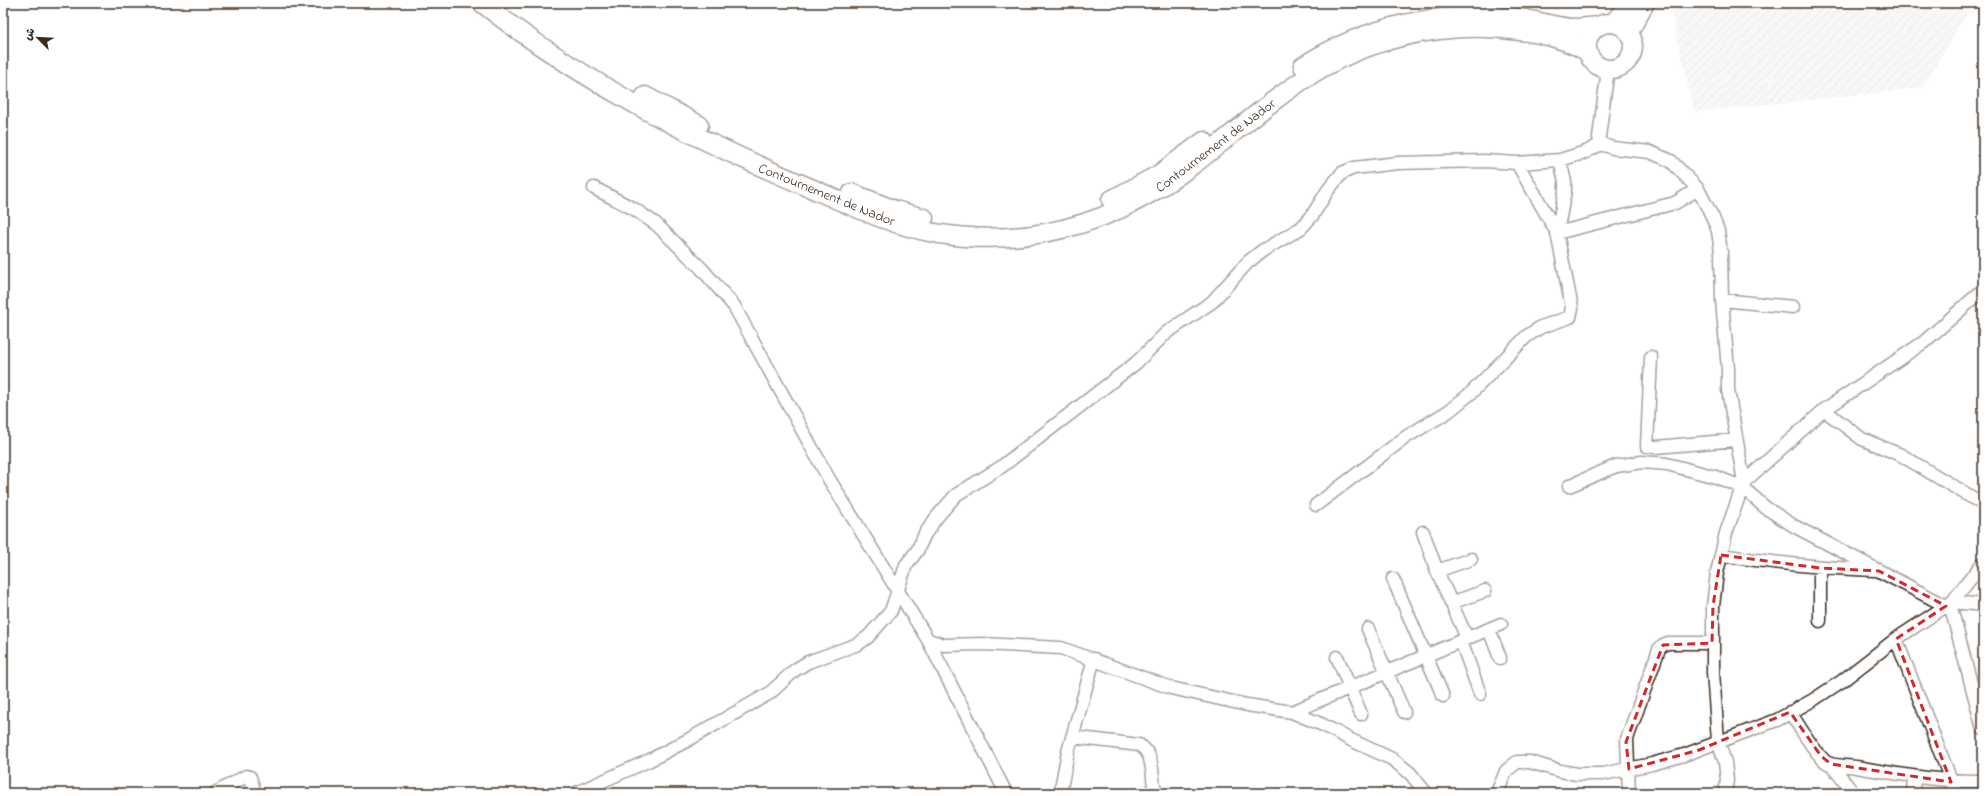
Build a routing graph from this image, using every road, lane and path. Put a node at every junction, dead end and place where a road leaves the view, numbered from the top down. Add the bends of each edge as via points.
1 (482, 3) edge
2 (501, 3) edge
3 (1630, 3) edge
4 (1645, 3) edge
5 (1613, 27) junction
6 (1588, 52) junction
7 (1608, 69) junction
8 (1600, 140) junction
9 (1560, 160) junction
10 (1517, 163) junction
11 (594, 188) dead end
12 (1698, 189) junction
13 (1557, 233) junction
14 (1983, 290) edge
15 (1722, 300) junction
16 (1793, 307) dead end
17 (1651, 357) dead end
18 (1824, 410) junction
19 (1736, 440) junction
20 (1743, 484) junction
21 (1569, 486) dead end
22 (1316, 504) dead end
23 (1983, 504) edge
24 (1423, 532) dead end
25 (1721, 555) junction
26 (1471, 559) dead end
27 (1983, 563) edge
28 (1820, 568) junction
29 (1437, 571) junction
30 (1880, 571) junction
31 (1393, 579) dead end
32 (897, 590) junction
33 (1485, 591) dead end
34 (1451, 604) junction
35 (1949, 604) junction
36 (1983, 605) edge
37 (1820, 621) dead end
38 (1501, 624) dead end
39 (1368, 628) dead end
40 (1489, 629) junction
41 (1896, 639) junction
42 (928, 640) junction
43 (1464, 640) junction
44 (1712, 643) junction
45 (1426, 655) junction
46 (1337, 657) dead end
47 (1500, 658) dead end
48 (1094, 659) junction
49 (1386, 671) junction
50 (1349, 687) junction
51 (1480, 694) dead end
52 (1443, 696) dead end
53 (1292, 712) junction
54 (1404, 712) dead end
55 (1790, 712) junction
56 (1361, 714) dead end
57 (1983, 729) edge
58 (1072, 737) junction
59 (1718, 741) junction
60 (1831, 764) junction
61 (1629, 769) junction
62 (1914, 777) junction
63 (1983, 782) edge
64 (1954, 787) edge
65 (215, 793) edge
66 (255, 793) edge
67 (576, 793) edge
68 (1006, 793) edge
69 (1060, 793) edge
70 (1156, 793) edge
71 (1426, 793) edge
72 (1497, 793) edge
73 (1629, 793) edge
74 (1725, 793) edge
75 (1853, 793) edge
76 (1913, 793) edge

1 - 6 highway, Contournement de Nador via 586,77 666,122 742,160 889,221 939,234 991,238 1043,233 1094,220 1142,199 1191,167 1310,76 1358,51 1396,38 1434,31 1473,28 1512,30 1564,40
2 - 5 highway, Contournement de Nador via 593,66 666,108 746,148 895,210 938,221 989,226 1050,220 1099,205 1132,190 1185,156 1283,79 1335,47 1372,32 1433,18 1473,15 1514,17 1570,28
3 - 5 highway
4 - 5 highway
5 - 6 highway via 1592,33 1588,42
5 - 7 highway via 1633,42 1632,52 1619,68
6 - 7 highway via 1596,63
7 - 8 street
8 - 9 street via 1586,152
8 - 12 street via 1613,148 1640,150 1658,155 1676,165
9 - 10 street
9 - 13 street via 1565,191
10 - 13 street
10 - 32 street via 1398,163 1354,168 1342,173 1312,216 1300,228 1248,262 1212,302 1166,333 1136,363 1001,467 956,495 925,534 917,551 906,565
11 - 32 street via 607,193 656,224 702,269 734,306 806,439
12 - 13 street via 1675,204
12 - 15 street via 1718,231
13 - 22 street via 1572,308 1570,317 1541,327 1527,336 1471,393 1449,411 1406,437
14 - 18 street via 1924,342
15 - 16 street
15 - 19 street via 1728,390
17 - 19 street via 1647,446
18 - 20 street
18 - 23 street via 1862,440 1901,455
19 - 20 street
20 - 21 street via 1668,464 1642,462 1616,466
20 - 25 street
20 - 30 street via 1776,516
24 - 29 street
25 - 28 street
25 - 44 street via 1713,606
26 - 29 street
27 - 35 street
28 - 30 street
28 - 37 street
29 - 34 street
30 - 35 street
31 - 45 street
32 - 42 street
32 - 67 street via 891,611 868,637 858,644 808,662 795,670 770,694 650,760
33 - 34 street
34 - 43 street
35 - 36 street
35 - 41 street
35 - 57 street
38 - 40 street
39 - 49 street
40 - 43 street
40 - 47 street
41 - 55 street via 1842,682
41 - 64 street
42 - 48 street via 944,645 1061,648
42 - 68 street
43 - 45 street
43 - 51 street
44 - 59 street
44 - 61 street via 1668,643 1659,649 1627,738
45 - 49 street
45 - 52 street
46 - 50 street
48 - 53 street via 1171,688
48 - 58 street
49 - 50 street
49 - 54 street
50 - 53 street
50 - 56 street
53 - 71 street via 1392,759 1410,773
55 - 59 street via 1753,730
55 - 60 street via 1821,756
58 - 69 street
58 - 70 street via 1143,747 1150,758
59 - 61 street via 1684,755
59 - 74 street via 1725,762
60 - 62 street
60 - 75 street
61 - 72 street via 1603,774 1577,774 1522,761 1506,771
61 - 73 street
62 - 64 street
62 - 76 street
63 - 64 street
65 - 66 street via 246,776 250,777

